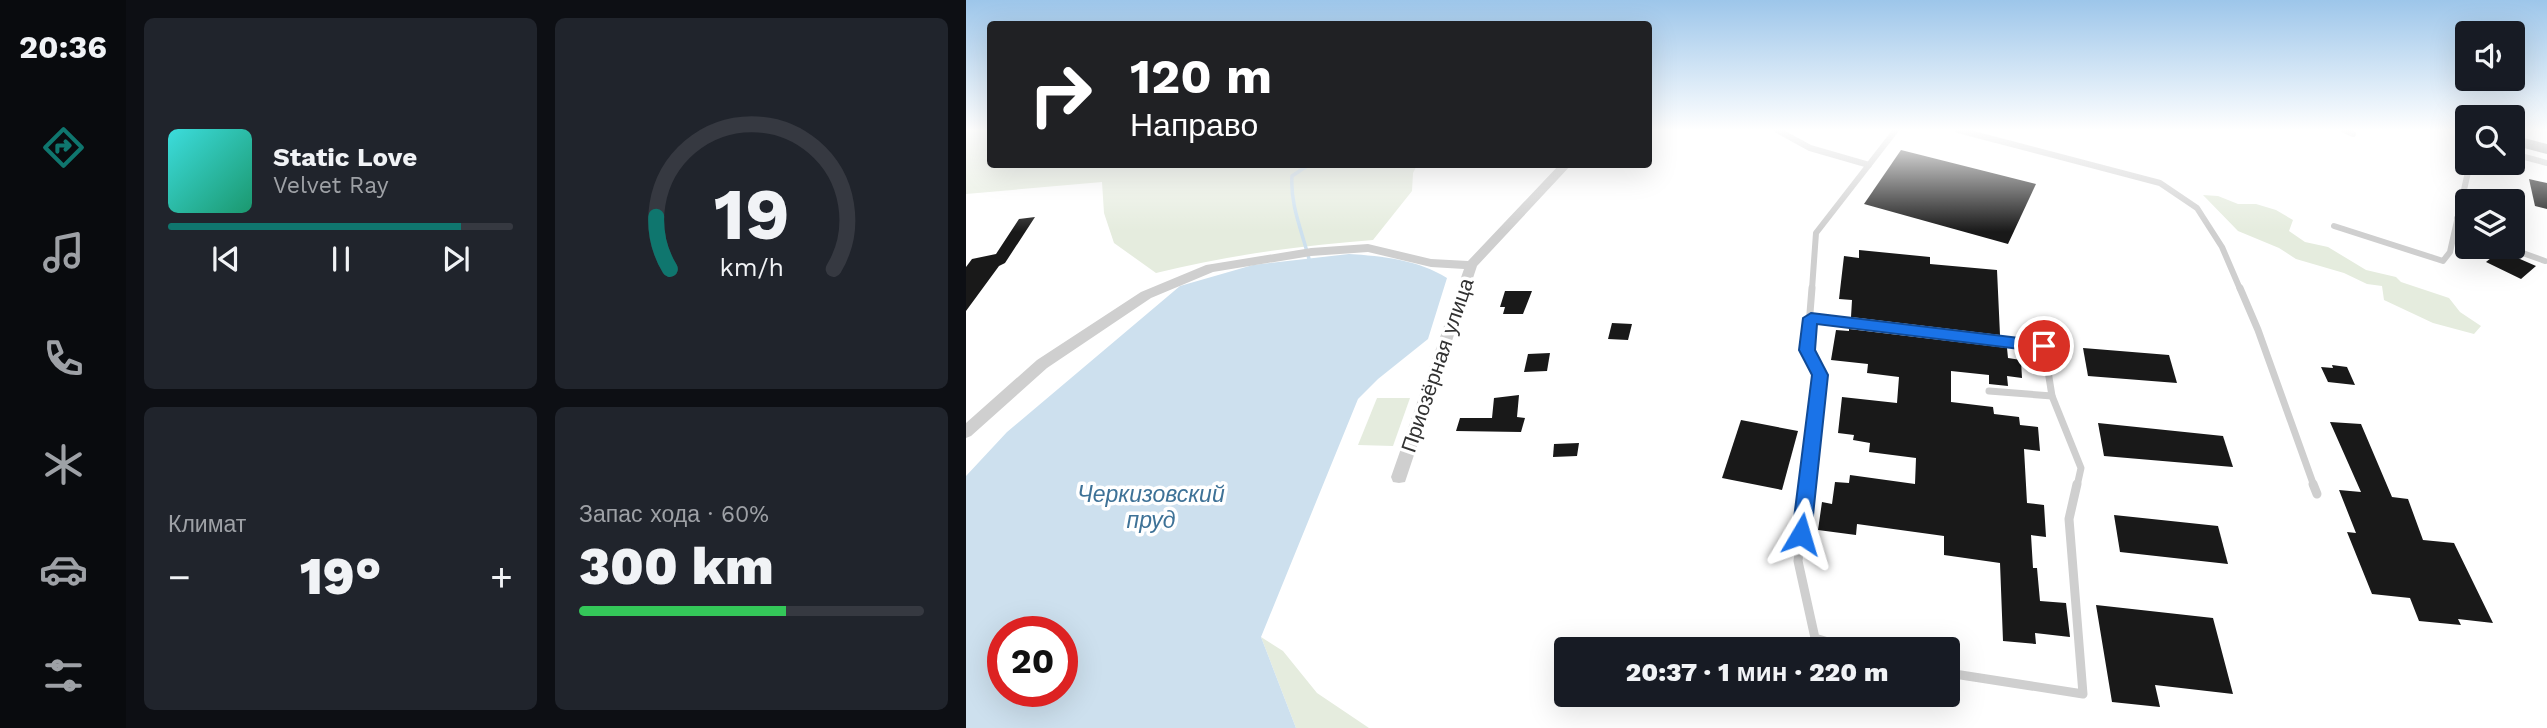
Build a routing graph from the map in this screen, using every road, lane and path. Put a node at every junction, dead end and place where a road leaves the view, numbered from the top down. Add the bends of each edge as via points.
1 (1865, 164) edge
2 (2087, 164) edge
3 (1869, 165) joint
4 (1563, 168) edge
5 (2334, 226) dead end
6 (2455, 229) edge
7 (2525, 254) edge
8 (2545, 261) dead end
9 (1471, 265) junction
10 (1811, 318) junction
11 (1989, 391) dead end
12 (2052, 396) junction
13 (966, 432) edge
14 (1399, 477) dead end
15 (2317, 494) dead end
16 (1815, 637) edge
17 (1960, 675) edge

1 - 3 lane
2 - 15 lane via 2160,183 2197,208 2222,247 2258,330
3 - 10 lane via 1816,233
4 - 9 street, Приозёрная улица
5 - 6 lane via 2443,261 2451,252
7 - 8 lane
9 - 13 street via 1431,263 1368,248 1210,268 1146,295 1042,364
9 - 14 street, Приозёрная улица
10 - 12 lane via 2044,346
10 - 16 lane via 1807,350 1820,375 1798,561
11 - 12 lane
12 - 17 lane via 2081,468 2069,519 2083,694

